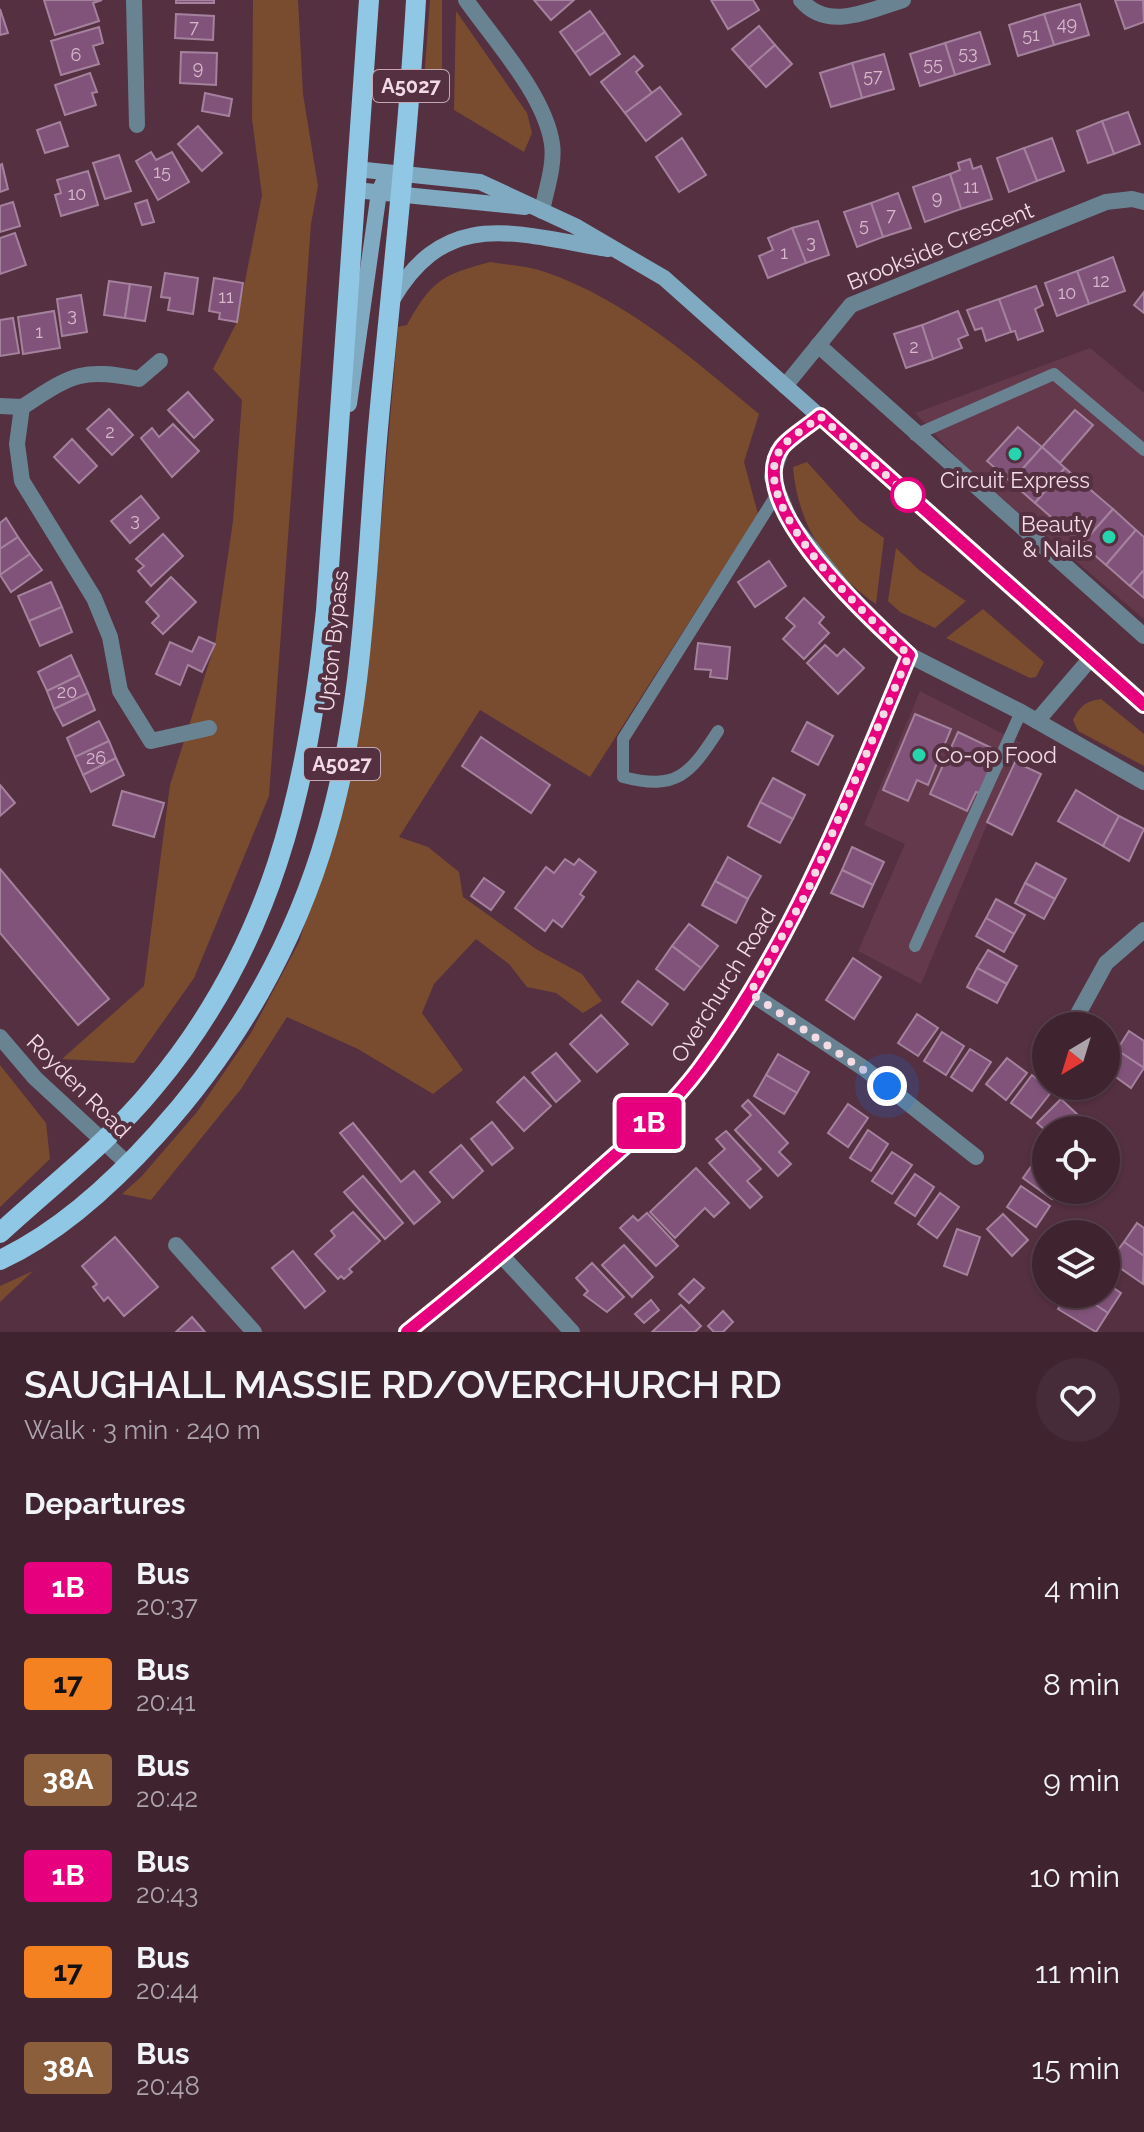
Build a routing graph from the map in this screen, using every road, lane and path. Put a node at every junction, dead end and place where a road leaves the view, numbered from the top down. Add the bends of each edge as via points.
1 (134, 0) edge
2 (369, 0) edge
3 (416, 0) edge
4 (466, 0) edge
5 (801, 0) edge
6 (903, 0) edge
7 (137, 125) dead end
8 (403, 173) junction
9 (356, 179) junction
10 (390, 193) junction
11 (1144, 202) edge
12 (538, 209) junction
13 (618, 251) junction
14 (389, 305) junction
15 (818, 345) junction
16 (160, 361) dead end
17 (785, 386) junction
18 (0, 406) edge
19 (22, 407) junction
20 (820, 416) junction
21 (915, 435) junction
22 (1144, 450) edge
23 (336, 485) junction
24 (777, 494) junction
25 (1144, 636) edge
26 (909, 655) junction
27 (1091, 658) junction
28 (1144, 705) edge
29 (1021, 712) junction
30 (1037, 721) junction
31 (209, 728) dead end
32 (718, 731) dead end
33 (1144, 782) edge
34 (1144, 930) edge
35 (915, 946) dead end
36 (750, 993) junction
37 (1079, 1012) edge
38 (0, 1037) edge
39 (103, 1142) junction
40 (976, 1157) dead end
41 (129, 1165) junction
42 (0, 1233) edge
43 (176, 1245) dead end
44 (502, 1256) junction
45 (0, 1260) edge
46 (254, 1332) edge
47 (407, 1332) edge
48 (572, 1332) edge

1 - 7 street
2 - 9 main road, Upton Bypass / A5027
3 - 8 main road, Upton Bypass / A5027
4 - 12 street via 546,121 553,145
5 - 6 street via 813,14 840,18
8 - 9 main road
8 - 10 main road, Upton Bypass / A5027
8 - 12 main road via 480,182
9 - 10 main road
9 - 23 main road, Upton Bypass / A5027
10 - 12 main road
10 - 14 main road, Upton Bypass / A5027
10 - 23 main road
11 - 15 street, Brookside Crescent via 1106,202 851,305
12 - 13 main road
13 - 14 main road via 513,234 452,239 426,256
13 - 17 main road via 664,278
14 - 41 main road, Upton Bypass / A5027 via 359,655 327,833 278,958 225,1050
15 - 17 street, Brookside Crescent
15 - 21 street
16 - 19 street via 139,379 104,372 74,375
17 - 20 main road
18 - 19 street
19 - 31 street via 17,444 22,481 94,598 110,637 120,691 151,741
20 - 24 street via 782,447 772,477
20 - 27 main road
21 - 22 lane via 1054,374
21 - 25 street
23 - 39 main road, Upton Bypass / A5027 via 317,704 296,809 269,893 236,968 201,1027
24 - 26 street via 809,549
24 - 32 lane via 623,739 623,777 650,784 675,780 694,768
26 - 29 street
26 - 36 street, Overchurch Road via 807,892
27 - 28 main road
27 - 30 street
29 - 30 street
29 - 35 lane
30 - 33 street
34 - 37 street via 1106,963
36 - 40 street via 865,1069
36 - 44 street, Overchurch Road via 669,1104
38 - 39 street, Royden Road
39 - 41 street, Royden Road
39 - 42 main road, Upton Bypass / A5027
41 - 45 main road, Upton Bypass / A5027 via 77,1210
43 - 46 street
44 - 47 street, Overchurch Road
44 - 48 street

